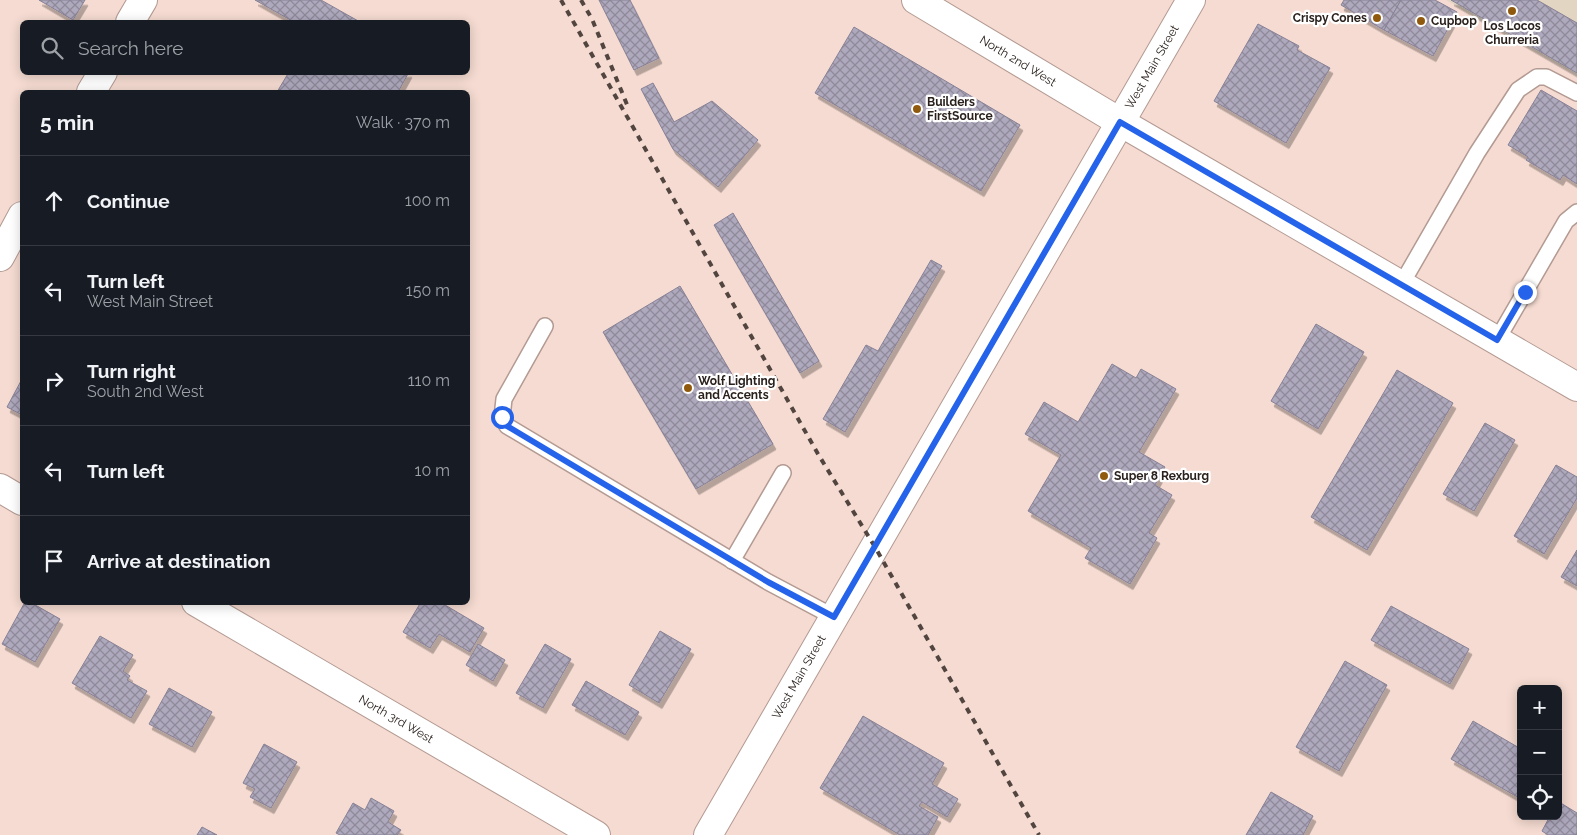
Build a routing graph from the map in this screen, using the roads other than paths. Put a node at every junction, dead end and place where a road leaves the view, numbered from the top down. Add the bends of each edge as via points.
1 (143, 0) edge
2 (916, 0) edge
3 (1191, 0) edge
4 (131, 20) edge
5 (100, 75) edge
6 (92, 90) edge
7 (1577, 93) edge
8 (1120, 122) junction
9 (1577, 212) edge
10 (20, 220) edge
11 (0, 256) edge
12 (1401, 285) junction
13 (545, 326) dead end
14 (1497, 340) junction
15 (1577, 386) edge
16 (783, 473) dead end
17 (0, 488) edge
18 (20, 501) edge
19 (732, 561) junction
20 (201, 605) edge
21 (834, 617) junction
22 (596, 835) edge
23 (708, 835) edge

1 - 4 main road
2 - 8 main road, North 2nd West
3 - 8 main road, West Main Street
5 - 6 main road
7 - 12 lane via 1546,77 1537,77 1518,90 1477,153
8 - 12 main road, North 2nd West
8 - 21 main road, West Main Street
9 - 14 lane via 1566,221
10 - 11 main road
12 - 14 main road, North 2nd West
13 - 19 lane via 504,399 502,417 507,426
14 - 15 main road, North 2nd West
16 - 19 lane
17 - 18 main road
19 - 21 lane
20 - 22 main road, North 3rd West
21 - 23 main road, West Main Street

